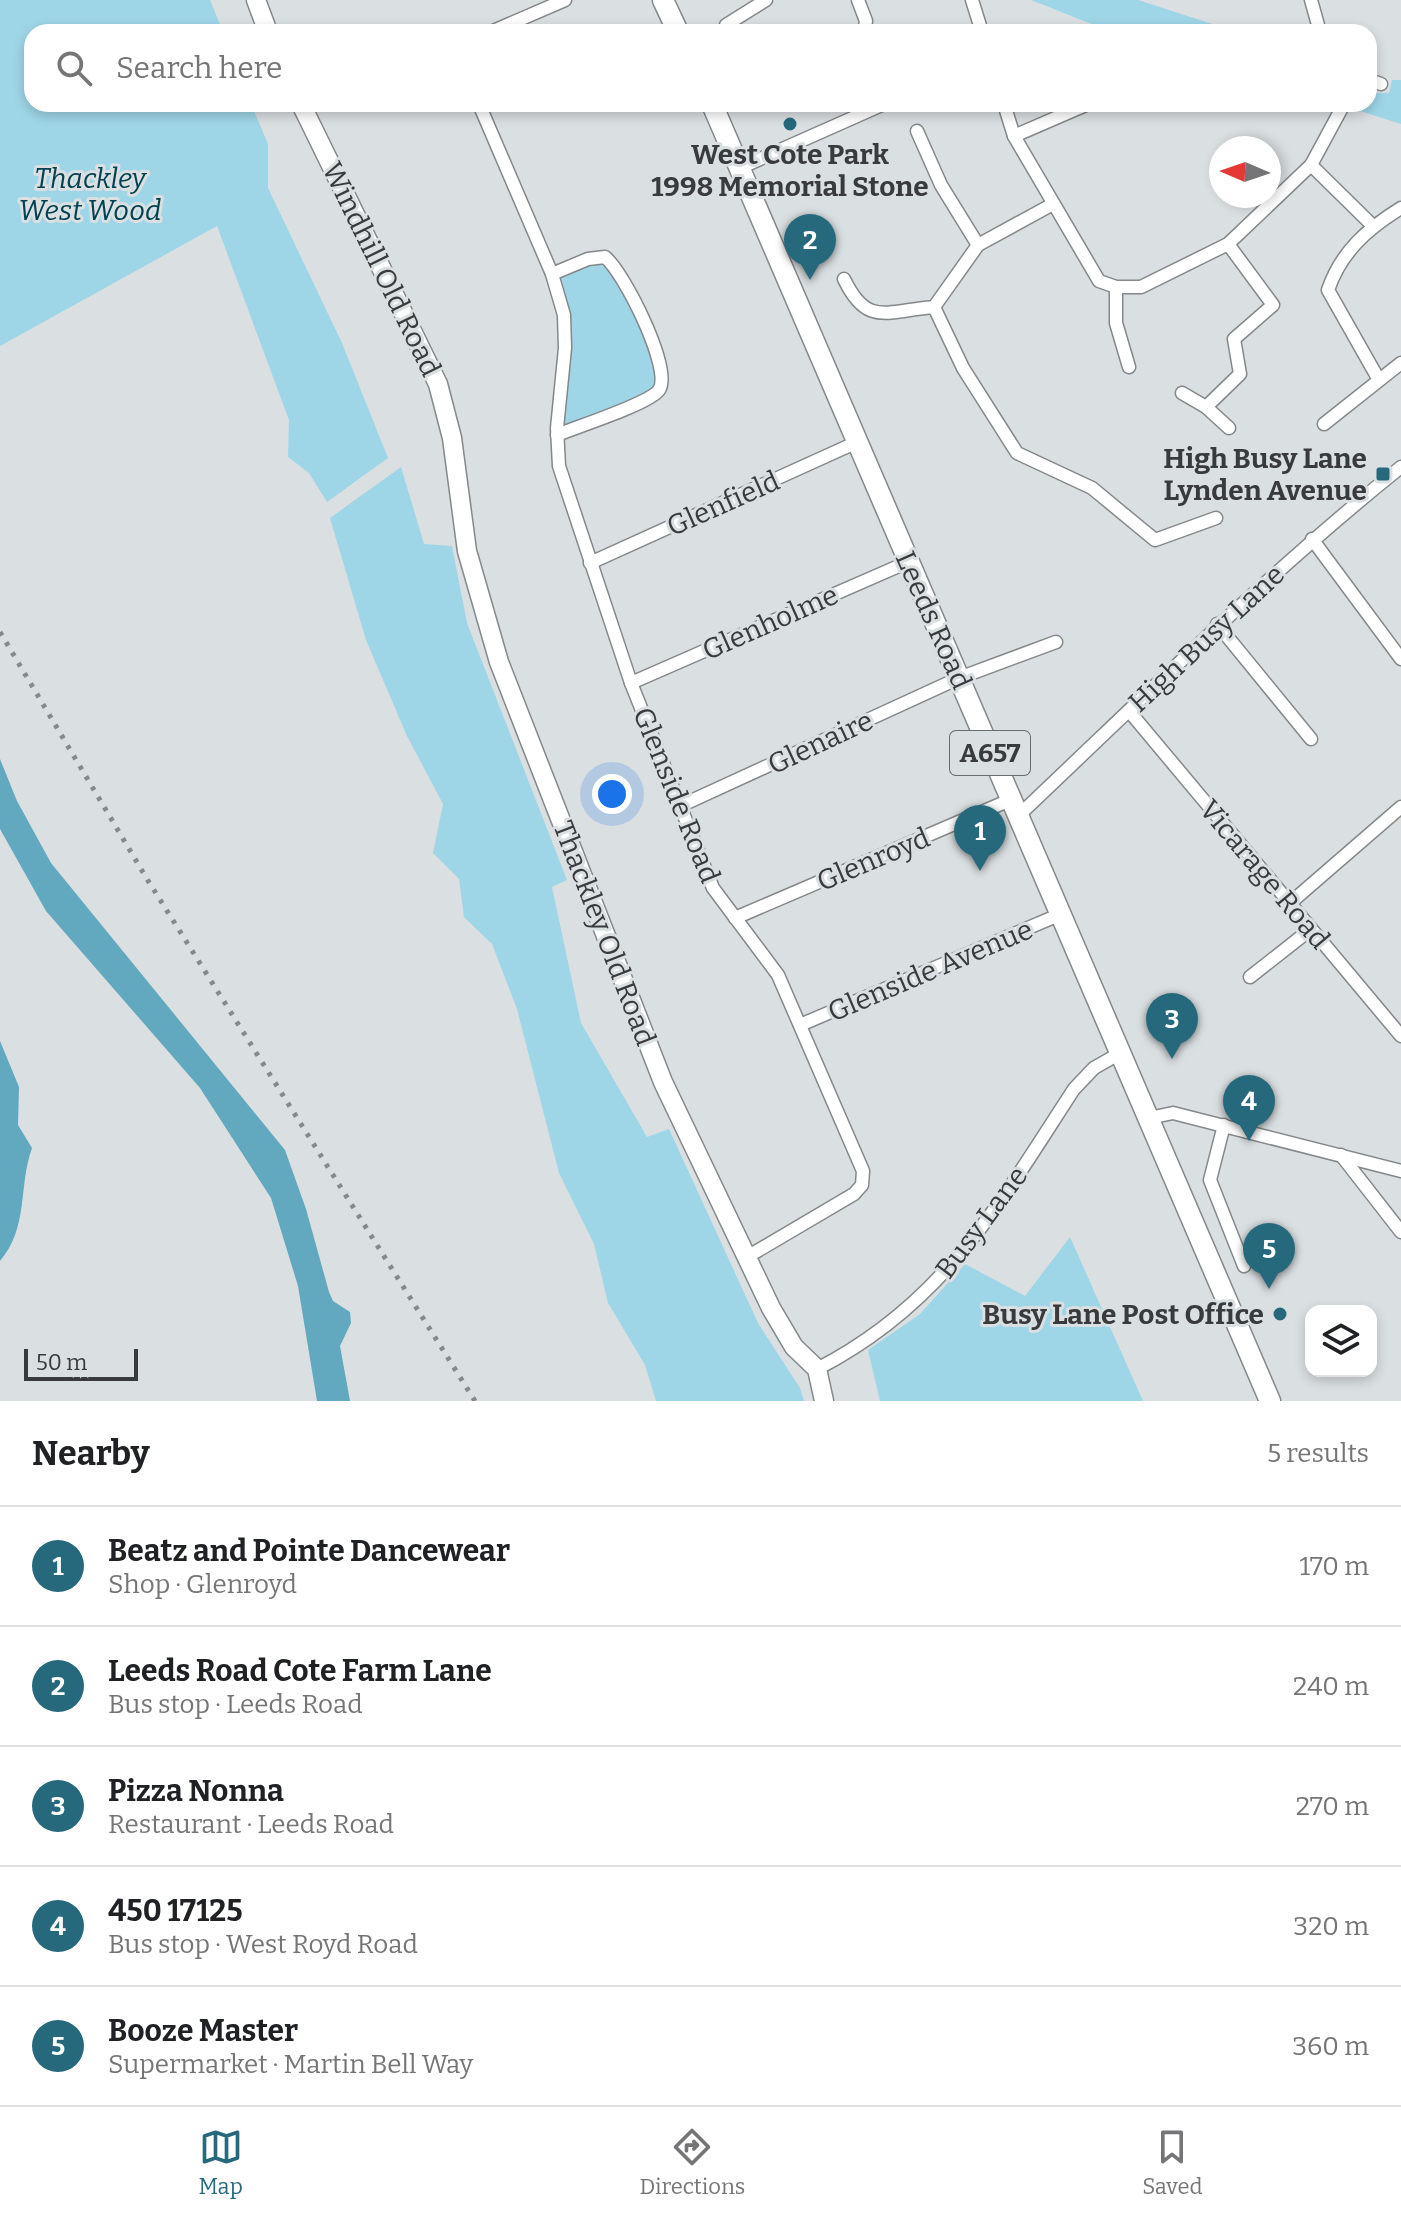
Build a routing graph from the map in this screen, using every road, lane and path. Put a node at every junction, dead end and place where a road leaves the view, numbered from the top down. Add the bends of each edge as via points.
1 (256, 0) edge
2 (565, 0) edge
3 (663, 0) edge
4 (766, 0) edge
5 (858, 0) edge
6 (972, 0) edge
7 (1311, 0) edge
8 (265, 24) edge
9 (510, 24) edge
10 (674, 24) edge
11 (728, 24) edge
12 (865, 24) edge
13 (980, 24) edge
14 (1318, 24) edge
15 (305, 112) edge
16 (482, 112) edge
17 (716, 112) edge
18 (866, 112) edge
19 (1006, 112) edge
20 (1070, 112) edge
21 (1340, 112) edge
22 (917, 131) dead end
23 (1014, 136) junction
24 (1311, 165) junction
25 (742, 167) junction
26 (1053, 204) junction
27 (1401, 208) edge
28 (1373, 226) junction
29 (1228, 244) junction
30 (978, 245) junction
31 (552, 274) junction
32 (844, 279) dead end
33 (1116, 287) junction
34 (934, 307) junction
35 (1401, 363) edge
36 (1129, 367) dead end
37 (1379, 380) junction
38 (1182, 393) dead end
39 (1206, 407) junction
40 (1324, 424) dead end
41 (1229, 428) dead end
42 (557, 435) junction
43 (452, 438) joint
44 (855, 443) junction
45 (1401, 467) edge
46 (1216, 518) dead end
47 (1312, 539) junction
48 (908, 562) junction
49 (590, 563) junction
50 (1217, 624) junction
51 (1056, 642) dead end
52 (1401, 659) edge
53 (959, 678) junction
54 (631, 683) junction
55 (1129, 711) junction
56 (1311, 739) dead end
57 (680, 806) junction
58 (1401, 807) edge
59 (1014, 809) junction
60 (1289, 904) junction
61 (1061, 914) junction
62 (735, 918) junction
63 (1311, 929) junction
64 (1250, 977) dead end
65 (800, 1025) junction
66 (1401, 1036) edge
67 (1122, 1052) junction
68 (1149, 1118) junction
69 (1224, 1125) junction
70 (1341, 1155) junction
71 (1401, 1171) edge
72 (1401, 1232) edge
73 (747, 1257) junction
74 (1244, 1266) dead end
75 (817, 1369) junction
76 (824, 1401) edge
77 (1270, 1401) edge

1 - 8 street
2 - 9 street
3 - 10 main road
4 - 11 street
5 - 12 street
6 - 13 street
7 - 14 street
15 - 43 street, Windhill Old Road via 438,384
16 - 31 street, Glenside Road
17 - 25 main road, Leeds Road / A657
18 - 25 street
19 - 23 street
20 - 23 street
21 - 24 street
22 - 30 street via 941,185
23 - 26 street
24 - 28 street
24 - 29 street
25 - 44 main road, Leeds Road / A657
26 - 30 street
26 - 33 street via 1099,281
27 - 28 street
28 - 37 street via 1337,263 1328,290
29 - 33 street via 1141,287
29 - 39 street via 1273,305 1234,339 1240,374
30 - 34 street
31 - 42 street, Glenside Road via 564,315
31 - 42 street via 588,259 605,257 614,264 661,366 662,383 658,393
32 - 34 street via 856,304 871,312
33 - 36 street via 1116,323
34 - 46 street via 963,368 1017,453 1092,488 1155,540
35 - 37 street
37 - 40 street
38 - 39 street
39 - 41 street
42 - 49 street, Glenside Road via 559,466
43 - 73 street, Thackley Old Road via 467,551 499,662 663,1082
44 - 48 main road, Leeds Road / A657
44 - 49 street, Glenfield
45 - 47 street, High Busy Lane
47 - 50 street, High Busy Lane
47 - 52 street
48 - 53 main road, Leeds Road / A657
48 - 54 street, Glenholme
49 - 54 street, Glenside Road
50 - 55 street, High Busy Lane
50 - 56 street
51 - 53 street, Glenaire
53 - 57 street, Glenaire
53 - 59 main road, Leeds Road / A657
54 - 57 street, Glenside Road
55 - 59 street, High Busy Lane
55 - 60 street, Vicarage Road
57 - 62 street, Glenside Road via 713,888
58 - 60 street
59 - 61 main road, Leeds Road / A657
59 - 62 street, Glenroyd
60 - 63 street, Vicarage Road
61 - 65 street, Glenside Avenue
61 - 67 main road, Leeds Road / A657
62 - 65 street, Glenside Road via 778,975
63 - 64 street
63 - 66 street, Vicarage Road
65 - 73 street, Glenside Road via 863,1171 862,1185
67 - 68 main road, Leeds Road / A657
67 - 75 street, Busy Lane via 1094,1068 1074,1089 966,1249 927,1293 853,1351
68 - 69 street via 1173,1113
68 - 77 main road, Leeds Road / A657
69 - 70 street
69 - 74 street via 1210,1180
70 - 71 street
70 - 72 street
73 - 75 street, Thackley Old Road via 794,1347
75 - 76 street

